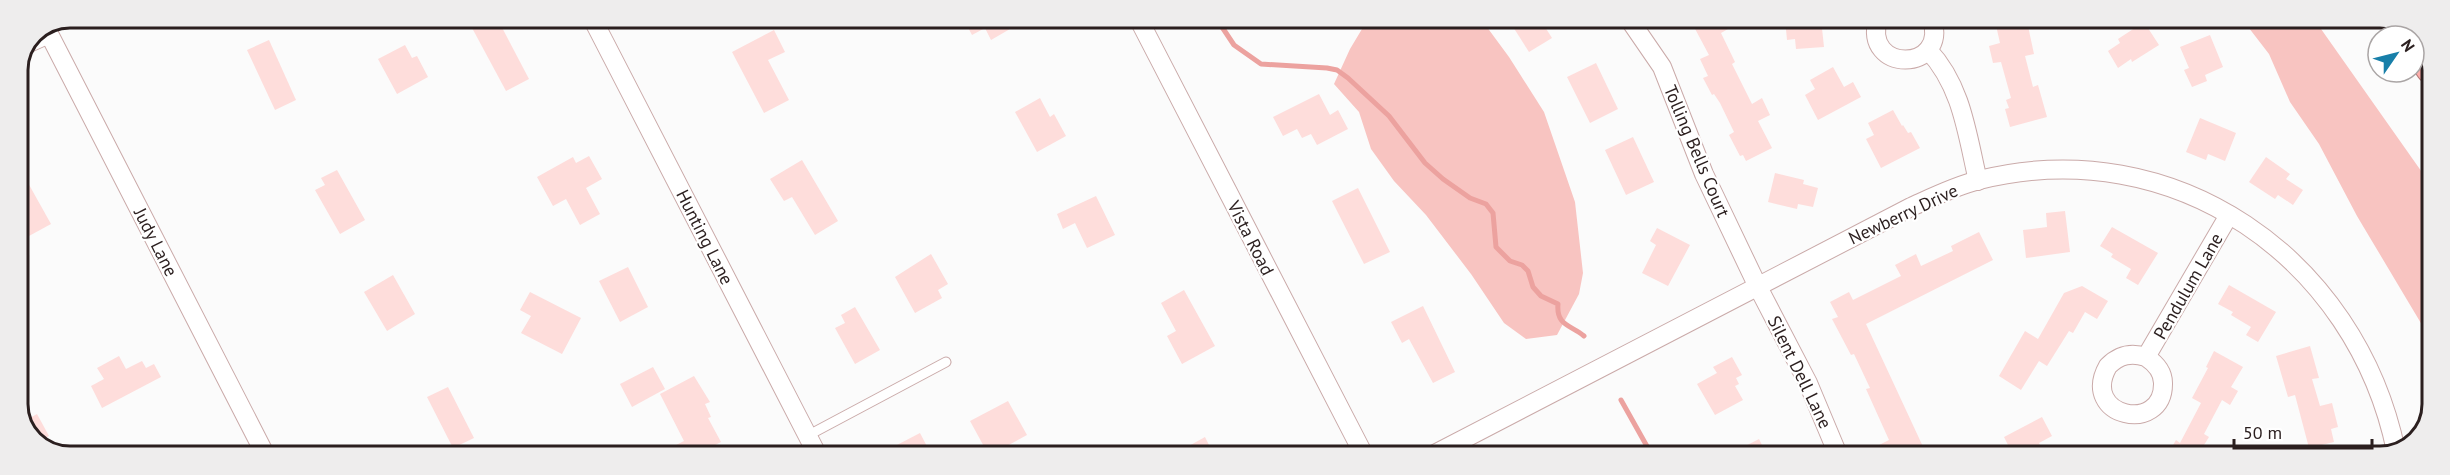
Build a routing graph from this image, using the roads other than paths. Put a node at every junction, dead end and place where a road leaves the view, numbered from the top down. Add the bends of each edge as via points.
1 (598, 29) edge
2 (1144, 29) edge
3 (1636, 29) edge
4 (1875, 29) edge
5 (1933, 29) edge
6 (49, 35) edge
7 (1928, 50) junction
8 (1978, 181) junction
9 (2229, 215) junction
10 (1758, 287) junction
11 (2146, 357) dead end
12 (946, 362) dead end
13 (807, 436) junction
14 (2395, 444) edge
15 (261, 446) edge
16 (812, 446) edge
17 (1359, 446) edge
18 (1450, 446) edge
19 (1834, 446) edge

1 - 13 street, Hunting Lane
2 - 17 street, Vista Road
3 - 10 street, Tolling Bells Court via 1662,67 1704,174
4 - 7 street via 1881,48 1893,58 1908,60
5 - 7 street
6 - 15 street, Judy Lane
7 - 8 street via 1958,95
8 - 9 street, Newberry Drive via 2028,172 2098,172 2175,190
8 - 10 street, Newberry Drive via 1911,207
9 - 11 street, Pendulum Lane
9 - 14 street, Newberry Drive via 2289,257 2341,316 2376,381
10 - 18 street, Newberry Drive
10 - 19 street, Silent Dell Lane via 1808,383
12 - 13 lane
13 - 16 street, Hunting Lane

